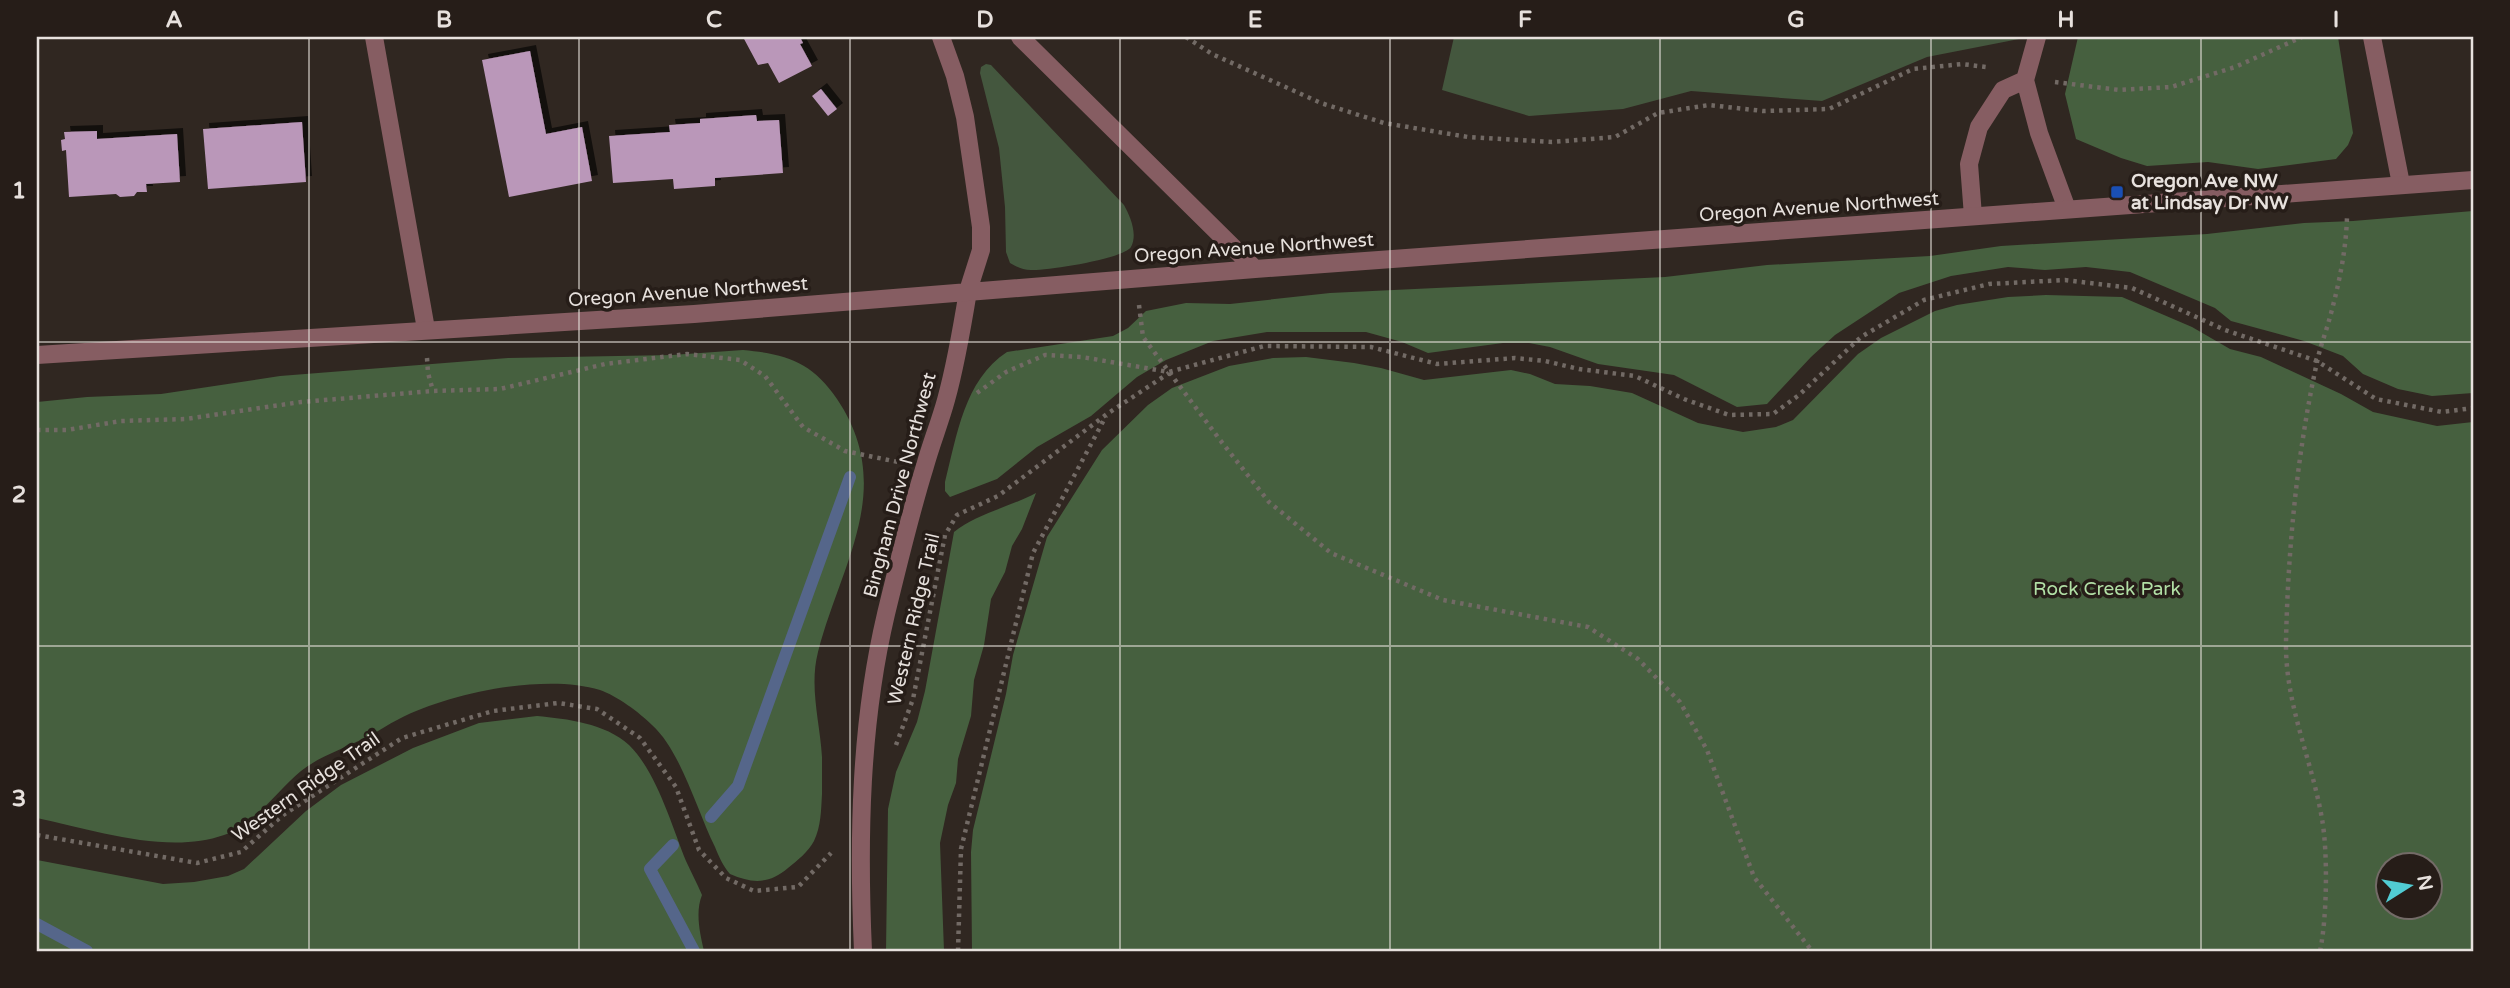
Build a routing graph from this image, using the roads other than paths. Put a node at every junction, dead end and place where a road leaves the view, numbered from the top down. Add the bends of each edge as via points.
1 (374, 37) edge
2 (941, 37) edge
3 (1020, 37) edge
4 (2037, 37) edge
5 (2372, 37) edge
6 (2025, 80) junction
7 (2473, 180) edge
8 (2401, 184) junction
9 (2067, 209) junction
10 (1973, 216) junction
11 (1255, 269) junction
12 (968, 291) junction
13 (426, 329) junction
14 (37, 355) edge
15 (863, 951) edge

1 - 13 street
2 - 12 street, Bingham Drive Northwest via 965,117 981,227 981,250
3 - 11 street
4 - 6 street
5 - 8 street
6 - 9 street
6 - 10 street via 2003,90 1979,127 1969,164
7 - 8 street, Oregon Avenue Northwest
8 - 9 street, Oregon Avenue Northwest
9 - 10 street, Oregon Avenue Northwest
10 - 11 street, Oregon Avenue Northwest
11 - 12 street, Oregon Avenue Northwest
12 - 13 street, Oregon Avenue Northwest via 694,314
12 - 15 street, Bingham Drive Northwest via 956,362 883,627 870,702 861,822
13 - 14 street, Oregon Avenue Northwest

